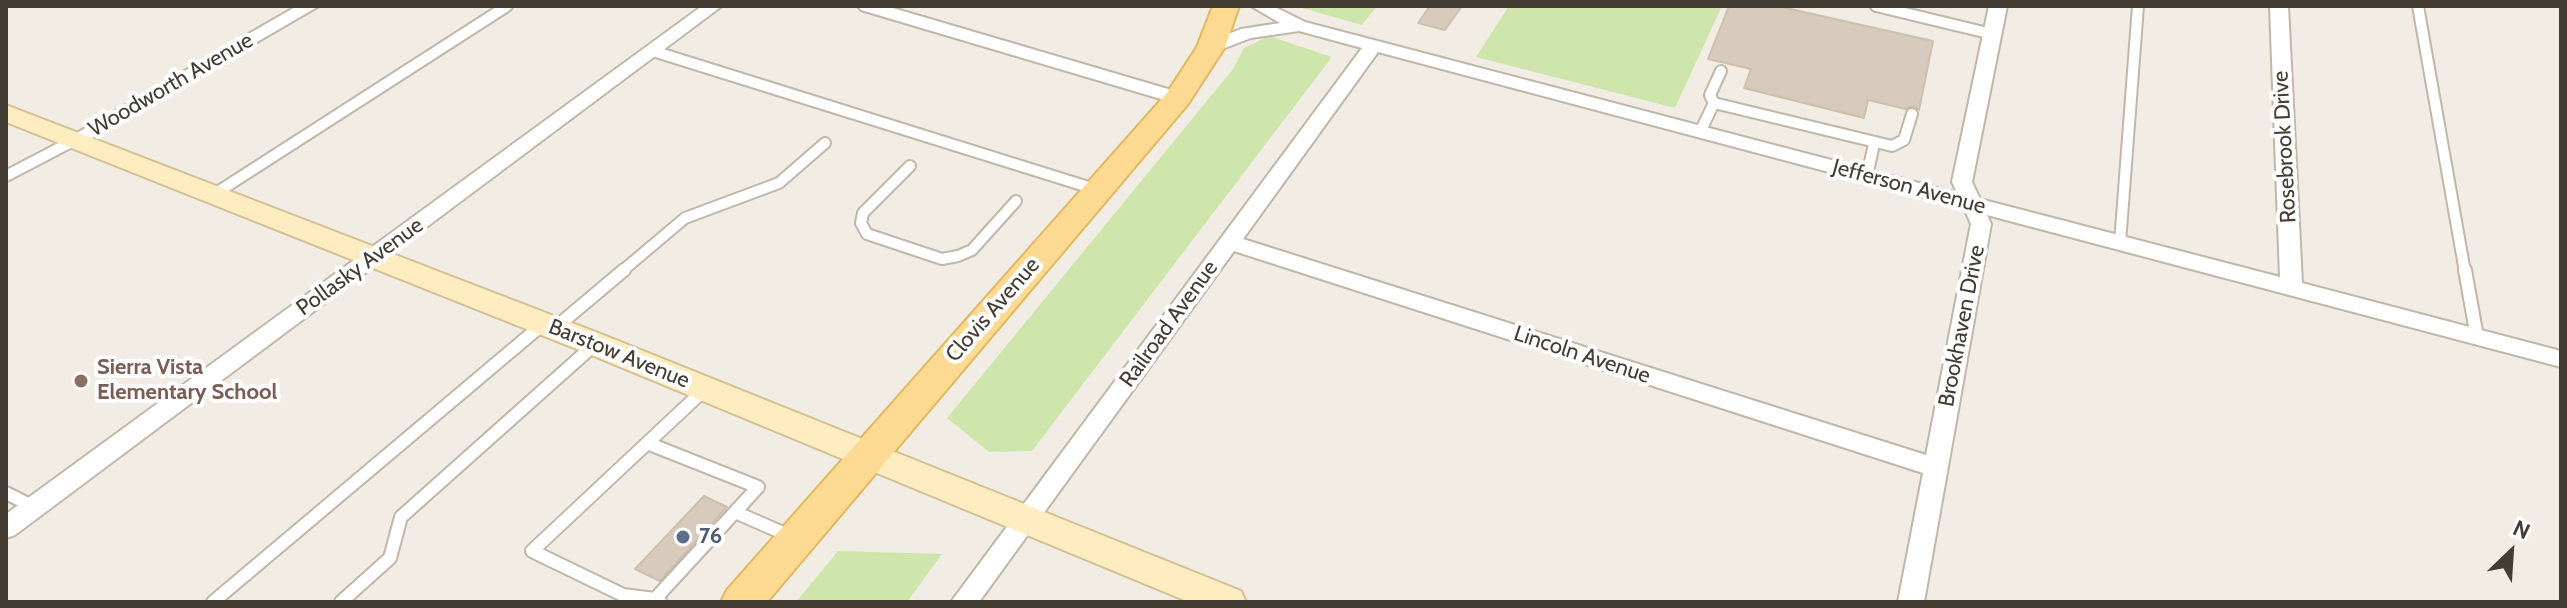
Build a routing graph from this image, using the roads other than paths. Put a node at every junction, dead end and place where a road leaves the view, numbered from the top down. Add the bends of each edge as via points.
1 (310, 6) edge
2 (507, 6) edge
3 (713, 6) edge
4 (867, 6) edge
5 (1226, 6) edge
6 (1260, 6) edge
7 (1876, 6) edge
8 (1998, 6) edge
9 (2138, 6) edge
10 (2279, 6) edge
11 (2418, 6) edge
12 (1299, 26) junction
13 (1992, 34) junction
14 (1374, 45) junction
15 (1211, 47) junction
16 (653, 51) junction
17 (1721, 71) dead end
18 (1178, 98) junction
19 (1714, 103) junction
20 (6, 113) edge
21 (1912, 114) dead end
22 (1700, 132) junction
23 (73, 141) junction
24 (825, 143) dead end
25 (1874, 144) junction
26 (910, 166) dead end
27 (6, 176) edge
28 (1867, 176) junction
29 (1098, 190) junction
30 (213, 195) junction
31 (1016, 201) dead end
32 (1970, 203) junction
33 (1229, 242) junction
34 (2120, 243) junction
35 (371, 259) junction
36 (2291, 288) junction
37 (549, 326) junction
38 (2477, 337) junction
39 (595, 344) junction
40 (2561, 359) edge
41 (705, 389) junction
42 (647, 443) junction
43 (868, 454) junction
44 (1935, 467) junction
45 (6, 493) edge
46 (34, 508) junction
47 (735, 512) junction
48 (1026, 518) junction
49 (6, 528) edge
50 (797, 538) junction
51 (658, 601) edge
52 (213, 602) edge
53 (341, 602) edge
54 (742, 602) edge
55 (964, 602) edge
56 (1228, 602) edge
57 (1911, 602) edge

1 - 23 street, Woodworth Avenue
2 - 30 lane
3 - 16 street, Pollasky Avenue
4 - 18 street
5 - 15 main road, Clovis Avenue
6 - 12 street, Jefferson Avenue
7 - 13 lane
8 - 13 street, Brookhaven Drive
9 - 34 lane
10 - 36 street, Rosebrook Drive
11 - 38 lane
12 - 14 street, Jefferson Avenue
12 - 15 street via 1247,33
13 - 32 street, Brookhaven Drive via 1962,182
14 - 22 street, Jefferson Avenue
14 - 33 street, Railroad Avenue
15 - 18 main road, Clovis Avenue
16 - 29 lane
16 - 35 street, Pollasky Avenue
17 - 19 lane via 1710,95
18 - 29 main road, Clovis Avenue
19 - 22 lane
19 - 25 lane
20 - 23 main road, Barstow Avenue
21 - 25 lane via 1901,143
22 - 28 street, Jefferson Avenue
23 - 27 lane
23 - 30 main road, Barstow Avenue
24 - 37 lane via 779,183 685,218
25 - 28 lane
26 - 31 lane via 863,213 867,234 942,259 958,256 972,250
28 - 32 street, Jefferson Avenue
29 - 43 main road, Clovis Avenue
30 - 35 main road, Barstow Avenue
32 - 34 street, Jefferson Avenue
32 - 44 street, Brookhaven Drive via 1981,224
33 - 44 street, Lincoln Avenue
33 - 48 street, Railroad Avenue
34 - 36 street, Jefferson Avenue
35 - 37 main road, Barstow Avenue
35 - 46 street, Pollasky Avenue
36 - 38 street, Jefferson Avenue
37 - 39 main road, Barstow Avenue
37 - 52 lane
38 - 40 street, Jefferson Avenue
39 - 41 main road, Barstow Avenue
39 - 53 lane via 401,517 390,558
41 - 42 lane
41 - 43 main road, Barstow Avenue
42 - 47 lane via 758,487
42 - 51 lane via 532,551 623,595
43 - 48 main road, Barstow Avenue
43 - 50 main road, Clovis Avenue
44 - 57 street, Brookhaven Drive
45 - 46 lane
46 - 49 street, Pollasky Avenue
47 - 50 lane
47 - 51 lane
48 - 55 street, Railroad Avenue
48 - 56 main road, Barstow Avenue
50 - 54 main road, Clovis Avenue

